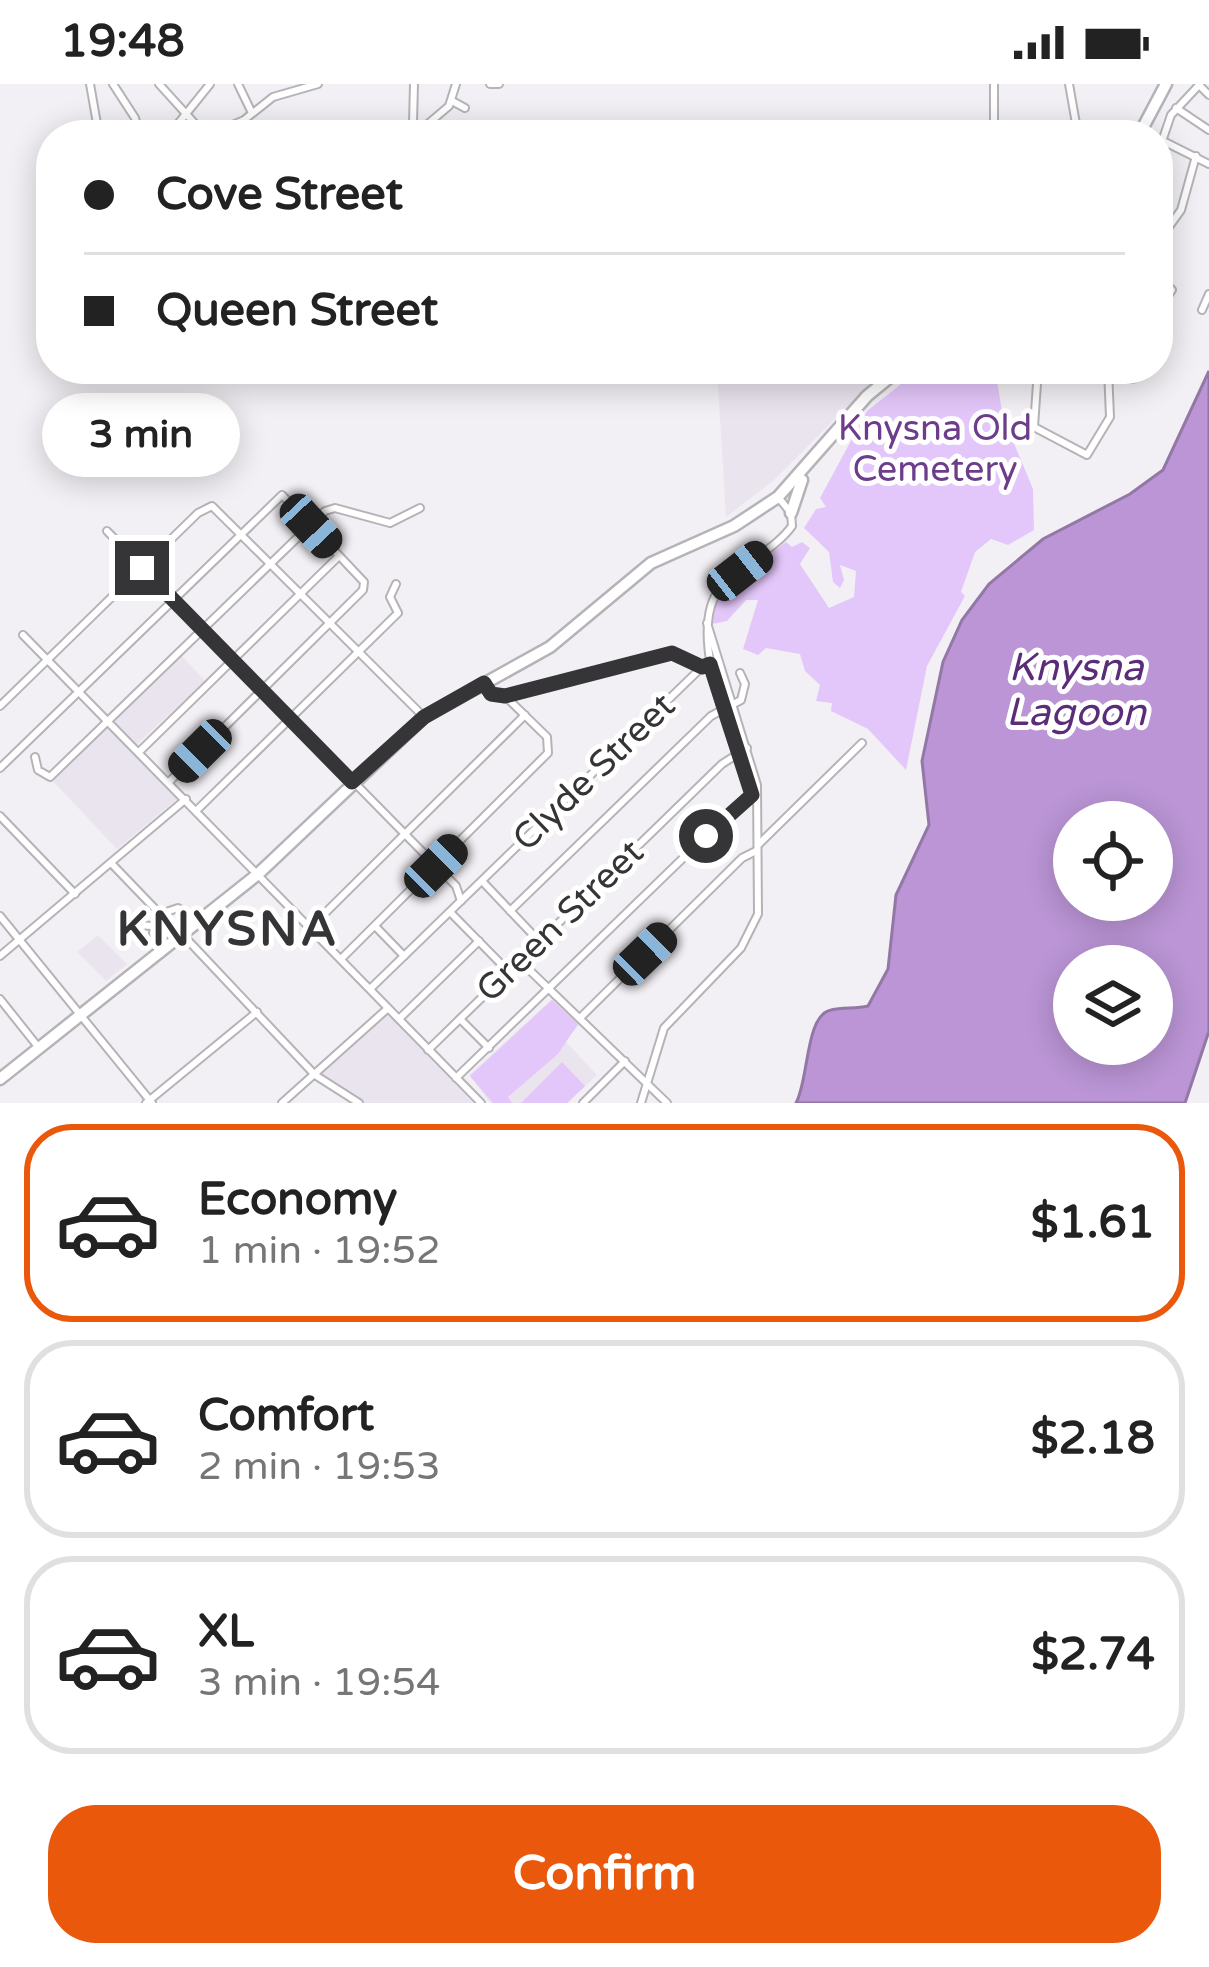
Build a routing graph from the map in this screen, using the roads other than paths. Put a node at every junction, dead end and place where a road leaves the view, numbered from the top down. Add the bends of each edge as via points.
1 (90, 84) edge
2 (112, 84) edge
3 (159, 84) edge
4 (210, 84) edge
5 (238, 84) edge
6 (318, 84) edge
7 (414, 84) edge
8 (456, 84) edge
9 (994, 84) edge
10 (1069, 84) edge
11 (1166, 84) edge
12 (1200, 84) edge
13 (1209, 95) edge
14 (452, 101) junction
15 (466, 108) dead end
16 (1176, 108) junction
17 (184, 113) junction
18 (252, 114) junction
19 (96, 120) edge
20 (136, 120) edge
21 (179, 120) edge
22 (193, 120) edge
23 (240, 120) edge
24 (414, 120) edge
25 (435, 120) edge
26 (994, 120) edge
27 (1075, 120) edge
28 (1147, 120) edge
29 (1170, 120) edge
30 (1209, 130) edge
31 (1173, 145) edge
32 (1196, 156) junction
33 (1209, 164) edge
34 (1173, 221) edge
35 (1209, 293) edge
36 (1202, 310) dead end
37 (882, 384) edge
38 (1037, 384) edge
39 (1108, 384) edge
40 (805, 471) junction
41 (778, 497) junction
42 (420, 508) dead end
43 (791, 513) junction
44 (311, 526) junction
45 (107, 531) dead end
46 (244, 533) junction
47 (339, 556) junction
48 (274, 562) junction
49 (142, 568) junction
50 (396, 584) dead end
51 (303, 592) junction
52 (175, 599) junction
53 (332, 622) junction
54 (202, 628) junction
55 (23, 635) dead end
56 (359, 652) junction
57 (234, 659) junction
58 (50, 661) junction
59 (710, 664) junction
60 (740, 674) dead end
61 (484, 683) junction
62 (262, 690) junction
63 (80, 692) junction
64 (505, 696) junction
65 (728, 705) junction
66 (0, 706) edge
67 (525, 715) junction
68 (424, 717) junction
69 (289, 718) junction
70 (108, 721) junction
71 (862, 743) dead end
72 (743, 749) junction
73 (139, 752) junction
74 (35, 758) dead end
75 (0, 768) edge
76 (169, 782) junction
77 (352, 782) junction
78 (754, 798) junction
79 (186, 800) junction
80 (197, 810) junction
81 (0, 816) edge
82 (756, 829) junction
83 (769, 834) junction
84 (405, 835) junction
85 (756, 849) junction
86 (111, 863) junction
87 (436, 866) junction
88 (258, 874) junction
89 (482, 881) junction
90 (456, 886) junction
91 (470, 892) junction
92 (75, 894) junction
93 (461, 901) junction
94 (510, 911) junction
95 (450, 912) junction
96 (160, 914) junction
97 (0, 916) edge
98 (198, 921) junction
99 (121, 924) dead end
100 (153, 926) junction
101 (375, 926) junction
102 (310, 927) junction
103 (182, 934) junction
104 (20, 940) junction
105 (538, 940) junction
106 (479, 941) junction
107 (527, 950) junction
108 (161, 951) junction
109 (0, 956) edge
110 (404, 956) junction
111 (341, 959) junction
112 (519, 959) junction
113 (532, 967) junction
114 (508, 970) junction
115 (370, 988) junction
116 (552, 988) junction
117 (0, 999) edge
118 (388, 1008) junction
119 (256, 1012) junction
120 (80, 1016) junction
121 (581, 1017) junction
122 (399, 1019) junction
123 (460, 1019) junction
124 (39, 1048) junction
125 (489, 1048) junction
126 (428, 1050) junction
127 (625, 1061) junction
128 (315, 1076) junction
129 (457, 1078) junction
130 (0, 1079) edge
131 (645, 1081) junction
132 (149, 1102) edge
133 (282, 1103) edge
134 (359, 1103) edge
135 (481, 1103) edge
136 (583, 1103) edge
137 (641, 1103) edge
138 (667, 1103) edge

1 - 19 street
2 - 20 street
3 - 17 street
4 - 17 street
5 - 18 street
6 - 18 street via 273,97
7 - 24 street
8 - 14 street
9 - 26 street
10 - 27 street
11 - 28 highway
12 - 13 street
12 - 16 street
14 - 15 street
14 - 25 street
16 - 29 street
16 - 30 street
17 - 21 street
17 - 22 street
18 - 23 street
31 - 32 street
32 - 33 street
32 - 34 street
35 - 36 street
37 - 40 highway
38 - 39 street via 1034,427 1087,455 1110,417
40 - 41 highway
40 - 43 highway
41 - 43 street
41 - 61 highway via 651,563 550,647
42 - 44 street via 394,523 335,508
43 - 59 street via 789,531 717,592 707,622
44 - 46 street via 282,495
44 - 47 street
44 - 48 street
45 - 49 street
46 - 48 street
46 - 49 street via 208,506
46 - 52 street
47 - 51 street
47 - 53 street via 364,582
48 - 51 street
48 - 54 street
49 - 52 street
49 - 58 street
50 - 56 street via 390,597 398,613
51 - 53 street
51 - 57 street
52 - 54 street
52 - 63 street
53 - 56 street
53 - 62 street
54 - 57 street
54 - 70 street
55 - 58 street
56 - 68 street
56 - 69 street
57 - 62 street
57 - 73 street
58 - 63 street
58 - 66 street
59 - 64 street via 672,653
59 - 65 street
59 - 89 street, Clyde Street
60 - 65 street via 746,694
61 - 64 street
61 - 68 highway
62 - 69 street
62 - 76 street
63 - 70 street
63 - 75 street
64 - 67 street
65 - 72 street
65 - 94 street
67 - 84 street
67 - 87 street via 547,737 548,753
68 - 77 highway
69 - 77 street
69 - 80 street
70 - 73 street
70 - 74 street via 50,777
71 - 83 street
72 - 78 street
72 - 105 street, Green Street
73 - 76 street
76 - 79 street
77 - 84 street
77 - 88 highway
78 - 82 street
78 - 116 street
79 - 80 street
79 - 86 street
80 - 88 street
81 - 92 street
82 - 83 street
82 - 85 street
83 - 85 street
84 - 87 street
84 - 102 street
85 - 121 street
85 - 131 street via 758,914 749,937 664,1028
86 - 92 street
86 - 96 street
87 - 90 street
87 - 101 street
88 - 98 highway
88 - 102 street
89 - 91 street, Clyde Street
89 - 94 street
90 - 91 street
90 - 93 street
91 - 93 street, Clyde Street
92 - 104 street
93 - 95 street, Clyde Street
94 - 105 street
95 - 106 street
95 - 110 street, Clyde Street
96 - 98 street via 178,908
96 - 100 street
97 - 104 street
98 - 103 highway
99 - 100 street
100 - 108 street
101 - 110 street
101 - 111 street
102 - 111 street
103 - 108 highway
103 - 119 street
104 - 109 street
104 - 120 street
105 - 107 street, Green Street
106 - 114 street
106 - 122 street
107 - 112 street, Green Street
107 - 113 street
108 - 120 highway
110 - 115 street, Clyde Street
111 - 115 street
112 - 113 street
112 - 114 street, Green Street
113 - 116 street
114 - 123 street, Green Street
115 - 118 street
116 - 121 street
116 - 125 street
117 - 124 street
118 - 122 street
118 - 128 street
119 - 128 street
119 - 132 street
120 - 124 highway
120 - 132 street
121 - 127 street
122 - 126 street
123 - 125 street
123 - 126 street, Green Street
124 - 130 highway
125 - 129 street
126 - 129 street
127 - 131 street
127 - 136 street
128 - 133 street
128 - 134 street
129 - 135 street
131 - 137 street
131 - 138 street

